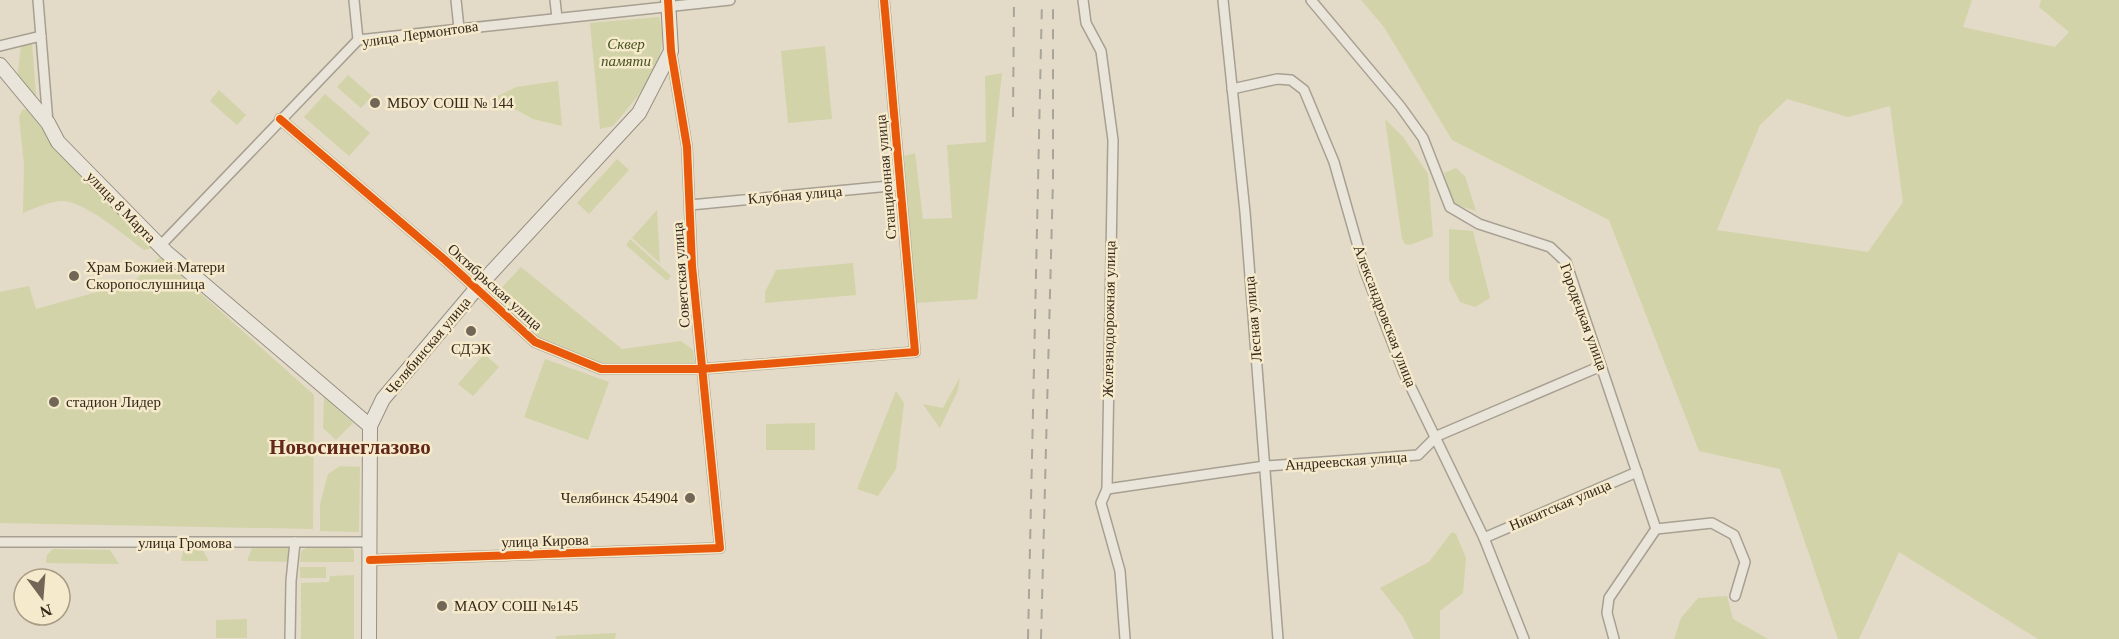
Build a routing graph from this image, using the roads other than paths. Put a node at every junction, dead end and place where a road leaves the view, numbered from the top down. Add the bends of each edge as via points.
1 (38, 0) edge
2 (354, 0) edge
3 (456, 0) edge
4 (555, 0) edge
5 (730, 0) edge
6 (884, 0) edge
7 (1083, 0) edge
8 (1223, 0) edge
9 (1311, 0) edge
10 (668, 3) edge
11 (557, 18) junction
12 (459, 28) junction
13 (41, 36) junction
14 (358, 40) junction
15 (0, 46) edge
16 (671, 51) junction
17 (0, 65) edge
18 (1232, 89) junction
19 (280, 119) junction
20 (48, 123) junction
21 (900, 186) junction
22 (690, 205) junction
23 (160, 246) junction
24 (476, 289) junction
25 (915, 352) joint
26 (1601, 366) junction
27 (701, 369) junction
28 (370, 426) junction
29 (1437, 436) junction
30 (1265, 466) junction
31 (1637, 472) junction
32 (1107, 489) junction
33 (1656, 529) junction
34 (1484, 538) junction
35 (0, 542) edge
36 (295, 542) junction
37 (370, 543) junction
38 (720, 548) joint
39 (370, 560) junction
40 (1735, 596) dead end
41 (290, 639) edge
42 (369, 639) edge
43 (1125, 639) edge
44 (1278, 639) edge
45 (1524, 639) edge
46 (1614, 639) edge

1 - 13 street
2 - 14 street
3 - 12 street
4 - 11 street
5 - 10 street, улица Лермонтова
6 - 21 street, Станционная улица
7 - 32 street, Железнодорожная улица via 1086,23 1101,51 1113,140
8 - 18 street, Лесная улица
9 - 26 street, Городецкая улица via 1423,138 1450,207 1479,224 1559,253 1566,262
10 - 11 street, улица Лермонтова
10 - 16 street, Советская улица
11 - 12 street, улица Лермонтова
12 - 14 street, улица Лермонтова
13 - 15 street
13 - 20 street
14 - 19 street, улица Лермонтова
16 - 22 street, Советская улица via 686,133
16 - 24 street, Челябинская улица via 639,112
17 - 20 street, улица 8 Марта
18 - 29 street, Александровская улица via 1277,79 1291,80 1304,90 1334,162 1365,271 1400,362
18 - 30 street, Лесная улица
19 - 23 street, улица Лермонтова
19 - 24 street, Октябрьская улица
20 - 23 street, улица 8 Марта via 58,142
21 - 22 street, Клубная улица
21 - 25 street, Станционная улица
22 - 27 street, Советская улица
23 - 28 street, улица 8 Марта
24 - 27 street, Октябрьская улица via 535,342 601,369
24 - 28 street, Челябинская улица via 383,399
25 - 27 street, Октябрьская улица
26 - 29 street, Андреевская улица
26 - 31 street, Городецкая улица
27 - 38 street, Советская улица
28 - 37 street, Челябинская улица
29 - 30 street, Андреевская улица via 1418,455
29 - 34 street, Александровская улица
30 - 32 street, Андреевская улица
30 - 44 street, Лесная улица
31 - 33 street, Городецкая улица
31 - 34 street, Никитская улица
32 - 43 street, Железнодорожная улица via 1101,503 1120,571
33 - 40 street via 1712,523 1734,535 1745,562
33 - 46 street via 1610,598 1607,614
34 - 45 street, Александровская улица
35 - 36 street, улица Громова
36 - 37 street, улица Громова
36 - 41 street
37 - 39 street, Челябинская улица
38 - 39 street, улица Кирова
39 - 42 street, Челябинская улица

